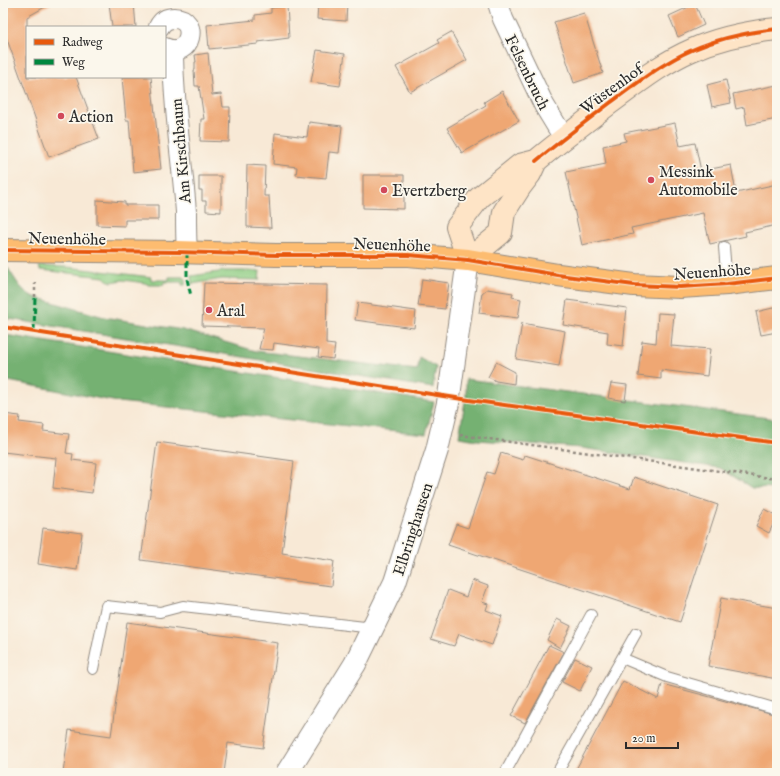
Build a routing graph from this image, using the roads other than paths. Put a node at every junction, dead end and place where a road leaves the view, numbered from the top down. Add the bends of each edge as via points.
1 (498, 3) edge
2 (160, 26) edge
3 (777, 29) edge
4 (169, 49) edge
5 (564, 138) junction
6 (536, 161) junction
7 (724, 247) dead end
8 (3, 250) edge
9 (186, 252) junction
10 (468, 260) junction
11 (777, 278) edge
12 (727, 284) junction
13 (591, 615) dead end
14 (373, 628) junction
15 (636, 633) dead end
16 (622, 658) junction
17 (93, 669) dead end
18 (777, 709) edge
19 (287, 773) edge
20 (505, 773) edge
21 (557, 773) edge

1 - 5 street, Felsenbruch via 540,98
2 - 4 street, Am Kirschbaum via 166,19 172,18 178,18 187,24 189,40 183,47
3 - 5 main road, Wüstenhof via 726,38 673,59
4 - 9 street, Am Kirschbaum via 186,213
5 - 6 main road, Wüstenhof
6 - 10 main road, Wüstenhof via 504,212 501,233
6 - 10 main road, Wüstenhof via 520,165 479,198 457,227
7 - 12 lane
8 - 9 main road, Neuenhöhe
9 - 10 main road, Neuenhöhe via 276,255 403,254
10 - 12 main road, Neuenhöhe via 634,285 680,287
10 - 14 street, Elbringhausen via 448,403 441,432 396,582
11 - 12 main road, Neuenhöhe
13 - 20 lane
14 - 17 lane via 183,606 160,612 106,606
14 - 19 street, Elbringhausen via 355,664
15 - 16 lane
16 - 18 lane via 666,677
16 - 21 lane

